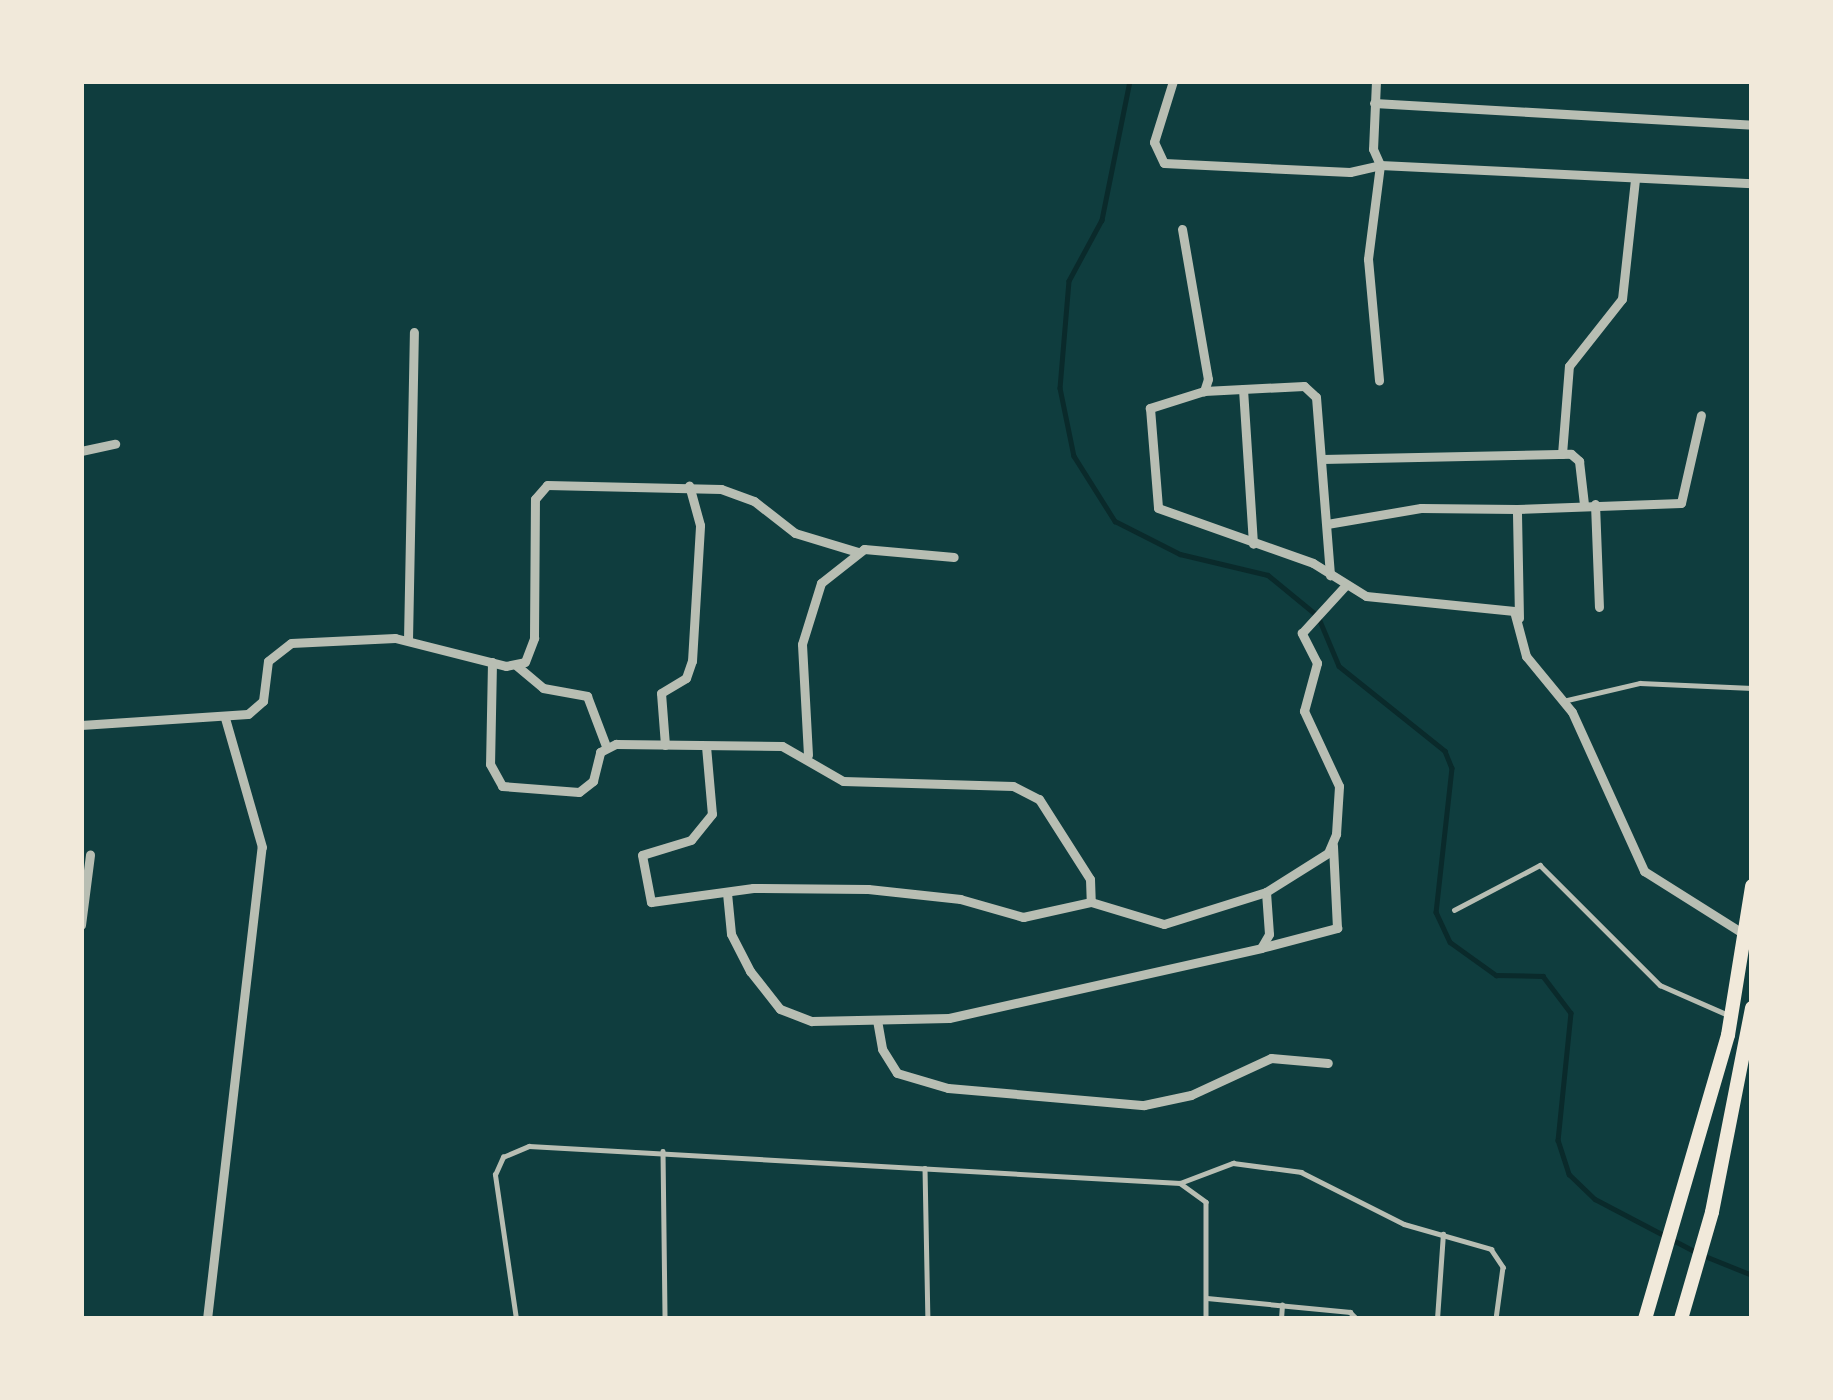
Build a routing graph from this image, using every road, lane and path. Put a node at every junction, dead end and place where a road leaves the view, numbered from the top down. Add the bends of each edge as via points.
1 (1173, 81) edge
2 (1376, 81) edge
3 (1375, 103) junction
4 (1752, 124) edge
5 (1380, 165) junction
6 (1635, 179) junction
7 (1752, 183) edge
8 (1182, 229) dead end
9 (415, 332) dead end
10 (1379, 381) dead end
11 (1243, 389) junction
12 (1204, 392) junction
13 (1701, 415) dead end
14 (115, 444) dead end
15 (81, 451) edge
16 (1562, 454) junction
17 (1322, 459) junction
18 (689, 485) junction
19 (1589, 504) junction
20 (1517, 509) junction
21 (1327, 524) junction
22 (1253, 544) junction
23 (858, 552) junction
24 (954, 557) dead end
25 (1330, 574) junction
26 (1346, 585) junction
27 (1599, 607) dead end
28 (1519, 618) junction
29 (408, 640) junction
30 (492, 662) junction
31 (517, 666) junction
32 (1752, 688) edge
33 (1563, 701) junction
34 (225, 718) junction
35 (81, 725) edge
36 (665, 745) junction
37 (606, 746) junction
38 (706, 746) junction
39 (808, 755) junction
40 (1333, 845) junction
41 (90, 855) dead end
42 (1752, 886) edge
43 (1266, 892) junction
44 (727, 893) junction
45 (1090, 902) junction
46 (1454, 910) dead end
47 (81, 925) edge
48 (1748, 937) edge
49 (1261, 948) junction
50 (1752, 1008) edge
51 (1731, 1016) junction
52 (877, 1020) junction
53 (1328, 1063) dead end
54 (664, 1151) junction
55 (925, 1168) junction
56 (1180, 1184) junction
57 (1443, 1234) junction
58 (1207, 1298) junction
59 (1282, 1305) junction
60 (207, 1319) edge
61 (516, 1319) edge
62 (665, 1319) edge
63 (928, 1319) edge
64 (1207, 1319) edge
65 (1281, 1319) edge
66 (1357, 1319) edge
67 (1437, 1319) edge
68 (1496, 1319) edge
69 (1645, 1319) edge
70 (1681, 1319) edge

1 - 5 street via 1154,142 1165,164 1351,172
2 - 3 street
3 - 4 street
3 - 5 street
5 - 6 street
5 - 10 street via 1368,259
6 - 7 street
6 - 16 street via 1622,298 1569,366
8 - 12 street
9 - 29 street
11 - 12 street
11 - 17 street via 1311,391
11 - 22 street
12 - 22 street via 1150,408 1158,508
13 - 19 street via 1687,499
14 - 15 street
16 - 17 street
16 - 19 street via 1579,461
17 - 21 street
18 - 23 street via 740,494 795,533
18 - 31 street via 537,490 534,638 532,654
18 - 36 street via 700,525 692,661 686,678 661,693
19 - 20 street
19 - 27 street
20 - 21 street via 1421,508
20 - 28 street
21 - 25 street
22 - 25 street
23 - 24 street
23 - 39 street via 821,583 806,626
25 - 26 street
26 - 28 street via 1385,598 1507,608
26 - 40 street via 1302,633 1317,663 1304,711 1339,786
28 - 33 street via 1526,656
29 - 30 street
29 - 34 street via 281,647 268,661 258,709
30 - 31 street
30 - 37 street via 495,783 579,792 593,781
31 - 37 street via 543,688 587,696
32 - 33 lane via 1640,682
33 - 48 street via 1597,756 1644,871
34 - 35 street
34 - 60 street via 262,847
36 - 37 street
36 - 38 street
38 - 39 street via 782,746
38 - 44 street via 712,814 692,840 640,862 651,902
39 - 45 street via 843,781 1029,791 1090,879
40 - 43 street
40 - 49 street via 1336,928
41 - 47 street
42 - 48 main road
43 - 45 street via 1164,924
43 - 49 street via 1269,934
44 - 45 street via 868,889 960,899 1023,917
44 - 52 street via 736,948 780,1009 812,1021
46 - 51 lane via 1540,866 1660,986
48 - 51 main road
49 - 52 street via 1072,995 949,1018
50 - 70 main road via 1712,1212
51 - 69 main road
52 - 53 street via 881,1049 897,1073 948,1088 1144,1105 1191,1095 1271,1058
54 - 55 lane
54 - 61 lane via 529,1146 503,1156 494,1205
54 - 62 lane
55 - 56 lane
55 - 63 lane
56 - 57 lane via 1233,1163 1300,1172 1404,1224
56 - 58 lane via 1206,1202
57 - 67 lane
57 - 68 lane via 1500,1256
58 - 59 lane
58 - 64 lane
59 - 65 lane
59 - 66 lane

